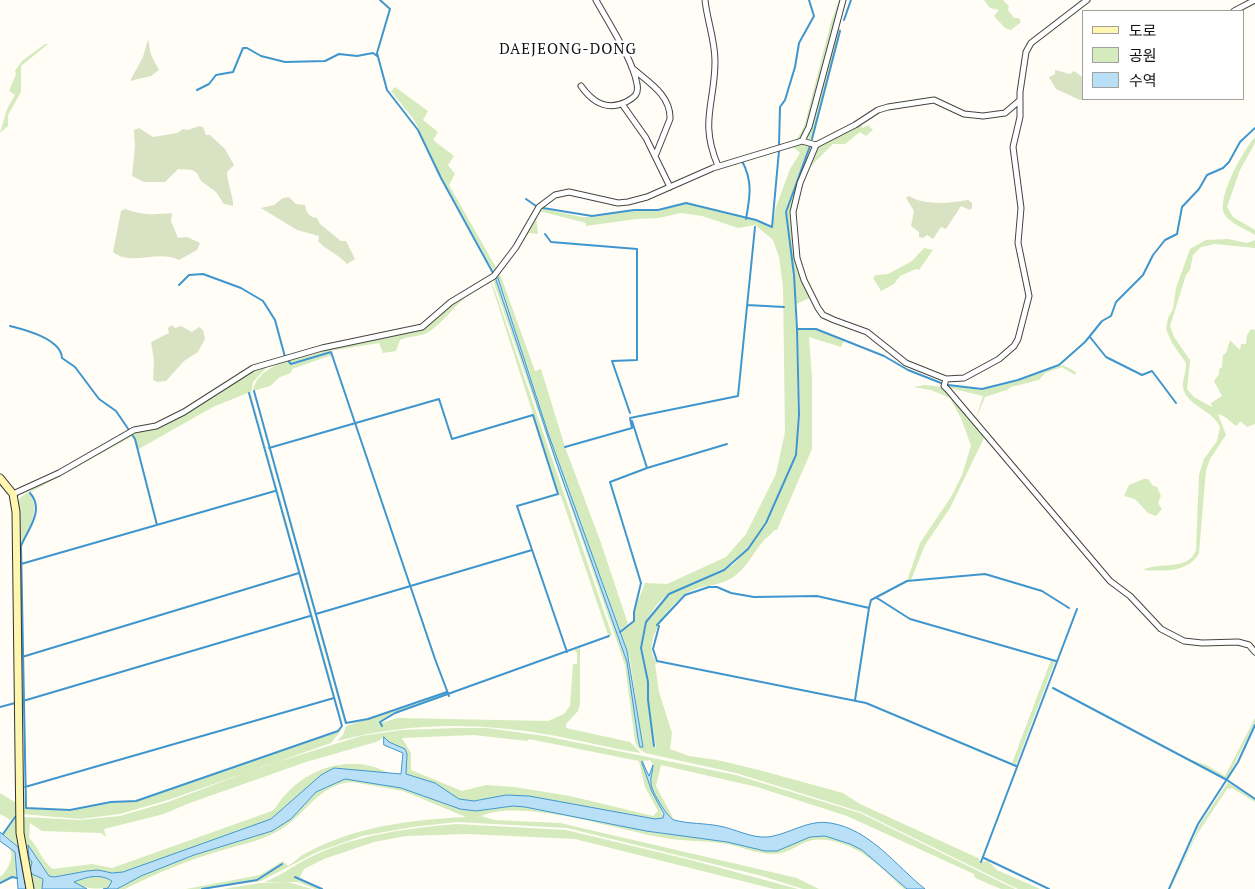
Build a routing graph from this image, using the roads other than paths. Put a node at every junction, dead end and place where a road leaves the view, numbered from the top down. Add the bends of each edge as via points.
1 (596, 0) edge
2 (705, 0) edge
3 (843, 0) edge
4 (1087, 0) edge
5 (1255, 0) edge
6 (1236, 10) edge
7 (631, 68) junction
8 (581, 86) dead end
9 (1019, 101) junction
10 (622, 104) junction
11 (802, 141) junction
12 (816, 145) junction
13 (656, 154) junction
14 (718, 166) junction
15 (670, 187) junction
16 (946, 379) junction
17 (0, 478) edge
18 (12, 494) junction
19 (1255, 652) edge
20 (30, 889) edge

1 - 7 street
2 - 14 street via 715,60 708,108 709,142
3 - 11 street via 809,126
4 - 9 street via 1028,47
5 - 6 street
7 - 10 street via 637,82 637,94
7 - 13 street via 662,94 671,113
8 - 10 street via 596,102 611,107
9 - 12 street via 1005,113 984,116 964,114 934,100 888,106
9 - 16 street via 1020,117 1012,147 1021,208 1018,243 1024,280 1029,290 1018,339 1011,350 975,373 964,378
10 - 13 street
11 - 12 street
11 - 14 street
12 - 16 street via 800,182 793,212 797,258 813,299 823,314 867,332 906,363
13 - 15 street
14 - 15 street
15 - 18 street via 624,203 569,192 555,195 535,212 516,247 494,276 451,302 422,327 322,348 253,368 184,412 156,426 134,430 59,473
16 - 19 street via 944,386 1110,581 1130,596 1161,629 1184,641 1238,642 1249,645
17 - 18 street
18 - 20 street via 16,520 20,833

